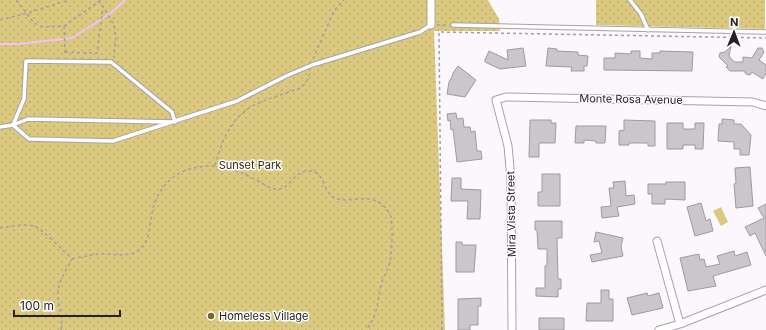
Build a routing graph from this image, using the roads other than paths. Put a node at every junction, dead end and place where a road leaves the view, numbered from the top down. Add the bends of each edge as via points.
1 (431, 0) edge
2 (630, 0) edge
3 (431, 25) joint
4 (453, 25) road end
5 (648, 30) junction
6 (766, 32) edge
7 (496, 100) joint
8 (766, 106) edge
9 (175, 122) junction
10 (13, 125) junction
11 (0, 127) edge
12 (658, 241) dead end
13 (766, 290) edge
14 (680, 324) junction
15 (512, 330) edge
16 (660, 330) edge

1 - 3 street
2 - 5 lane via 641,14
3 - 9 lane via 420,32 312,65 237,102
4 - 5 lane
5 - 6 lane
7 - 8 street, Monte Rosa Avenue via 506,97 745,101 758,102
7 - 15 street, Mira Vista Street via 508,146 511,179
9 - 10 lane via 28,119
9 - 10 lane via 113,141 29,139
9 - 10 lane via 172,112 111,62 26,61 24,99
10 - 11 lane
12 - 14 street
13 - 14 street
14 - 16 street

